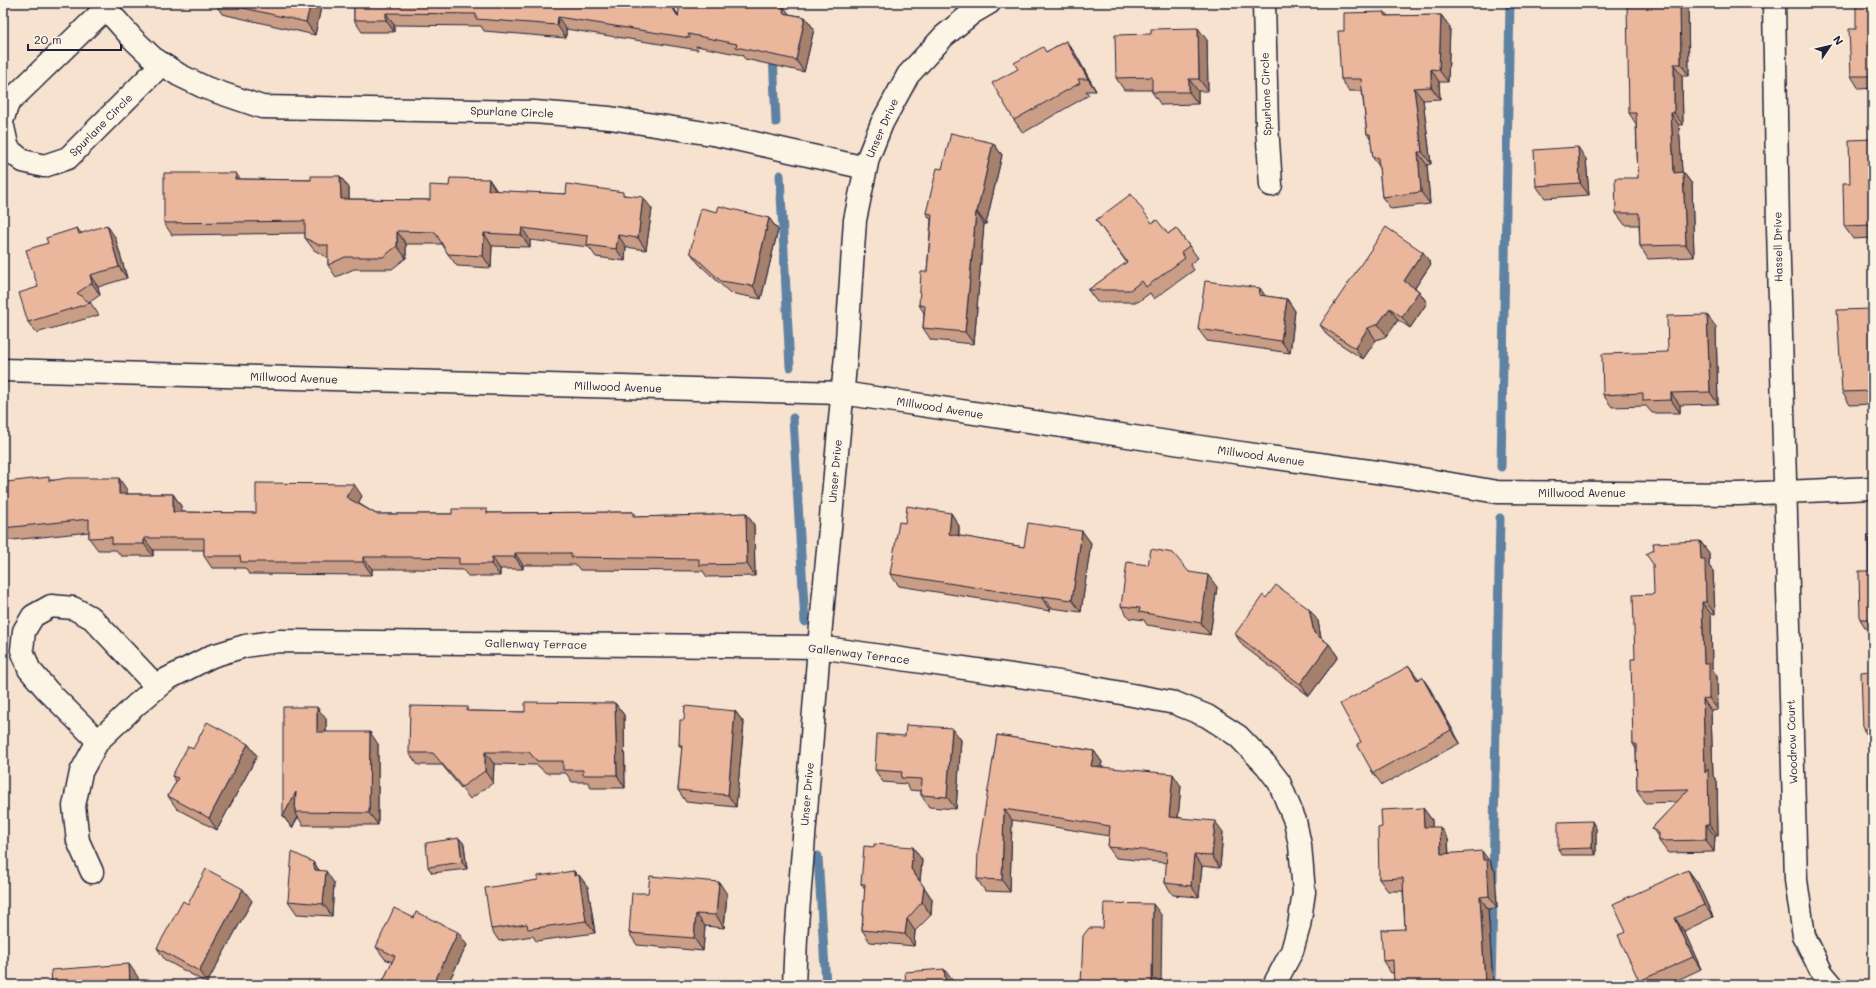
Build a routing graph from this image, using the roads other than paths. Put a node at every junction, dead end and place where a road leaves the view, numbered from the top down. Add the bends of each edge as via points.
1 (989, 3) edge
2 (1264, 3) edge
3 (1774, 3) edge
4 (103, 6) edge
5 (162, 64) junction
6 (3, 118) edge
7 (3, 127) edge
8 (866, 168) junction
9 (1271, 185) dead end
10 (3, 370) edge
11 (842, 393) junction
12 (1873, 488) edge
13 (1785, 491) junction
14 (819, 648) junction
15 (157, 687) junction
16 (98, 741) junction
17 (92, 872) dead end
18 (794, 985) edge
19 (1274, 985) edge
20 (1832, 985) edge

1 - 8 street, Unser Drive via 944,36 908,75 882,123
2 - 9 street, Spurlane Circle
3 - 13 street, Hassell Drive
4 - 5 street, Spurlane Circle via 133,39
4 - 6 street, Spurlane Circle via 8,102
5 - 7 street, Spurlane Circle via 68,158 44,166 23,161 8,149
5 - 8 street, Spurlane Circle via 206,88 262,107 534,112 610,118 718,135
8 - 11 street, Unser Drive via 855,220
10 - 11 street, Millwood Avenue
11 - 13 street, Millwood Avenue via 1227,452 1405,476 1497,492 1738,494
11 - 14 street, Unser Drive
12 - 13 street, Millwood Avenue
13 - 20 street, Woodrow Court via 1796,880 1804,936 1822,974
14 - 15 street, Gallenway Terrace via 279,642 245,646 212,656 167,679
14 - 18 street, Unser Drive
14 - 19 street, Gallenway Terrace via 1065,683 1175,703 1207,716 1238,736 1279,782 1295,821 1300,845 1304,892 1299,926 1292,951
15 - 16 street, Gallenway Terrace
15 - 16 street via 92,618 73,608 51,606 33,616 24,631 22,650 29,669
16 - 17 street, Gallenway Terrace via 81,772 74,806 78,841

